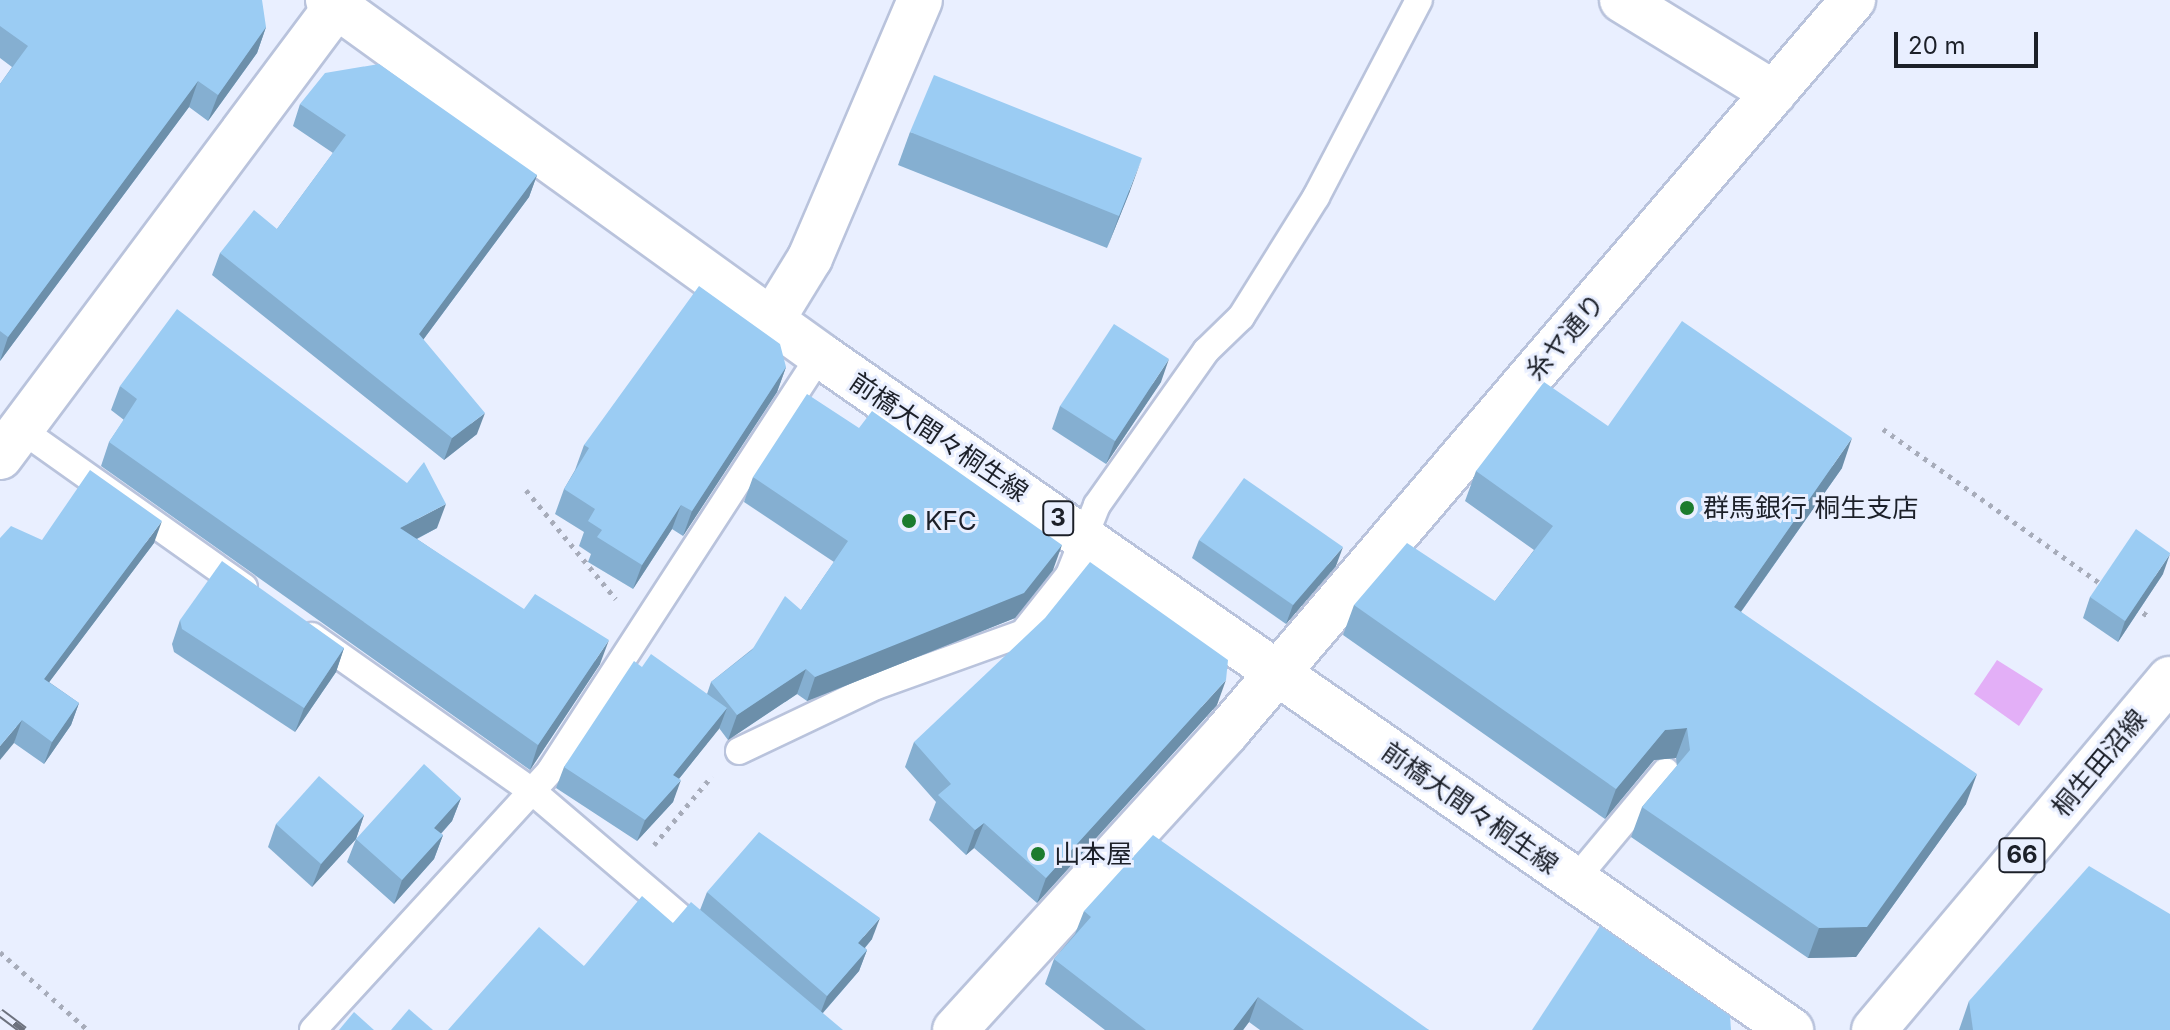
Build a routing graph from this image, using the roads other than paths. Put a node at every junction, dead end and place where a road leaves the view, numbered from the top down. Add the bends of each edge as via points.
1 (920, 0) edge
2 (1419, 0) edge
3 (1622, 0) edge
4 (1853, 0) edge
5 (335, 2) edge
6 (1774, 93) junction
7 (772, 320) junction
8 (820, 355) junction
9 (11, 444) edge
10 (1085, 537) junction
11 (270, 606) edge
12 (293, 623) edge
13 (1275, 672) junction
14 (2170, 679) edge
15 (739, 751) road end
16 (1666, 771) dead end
17 (532, 791) junction
18 (1574, 881) junction
19 (727, 957) edge
20 (313, 1030) edge
21 (955, 1030) edge
22 (1791, 1030) edge
23 (1874, 1030) edge

1 - 7 street via 810,258
2 - 10 lane via 1291,237 1241,317 1206,351 1097,505
3 - 6 street
4 - 6 street, 糸ヤ通り
5 - 7 street, 前橋大間々桐生線 / 3
5 - 9 street
6 - 13 street, 糸ヤ通り
7 - 8 street, 前橋大間々桐生線 / 3
8 - 10 street, 前橋大間々桐生線 / 3
8 - 17 lane via 648,624
9 - 11 lane
10 - 13 street, 前橋大間々桐生線 / 3
10 - 15 lane via 1069,575 1023,633 876,686
12 - 17 lane
13 - 18 street, 前橋大間々桐生線 / 3
13 - 21 street, 糸ヤ通り
14 - 23 street, 桐生田沼線 / 66
16 - 18 lane
17 - 19 lane
17 - 20 lane
18 - 22 street, 前橋大間々桐生線 / 3

